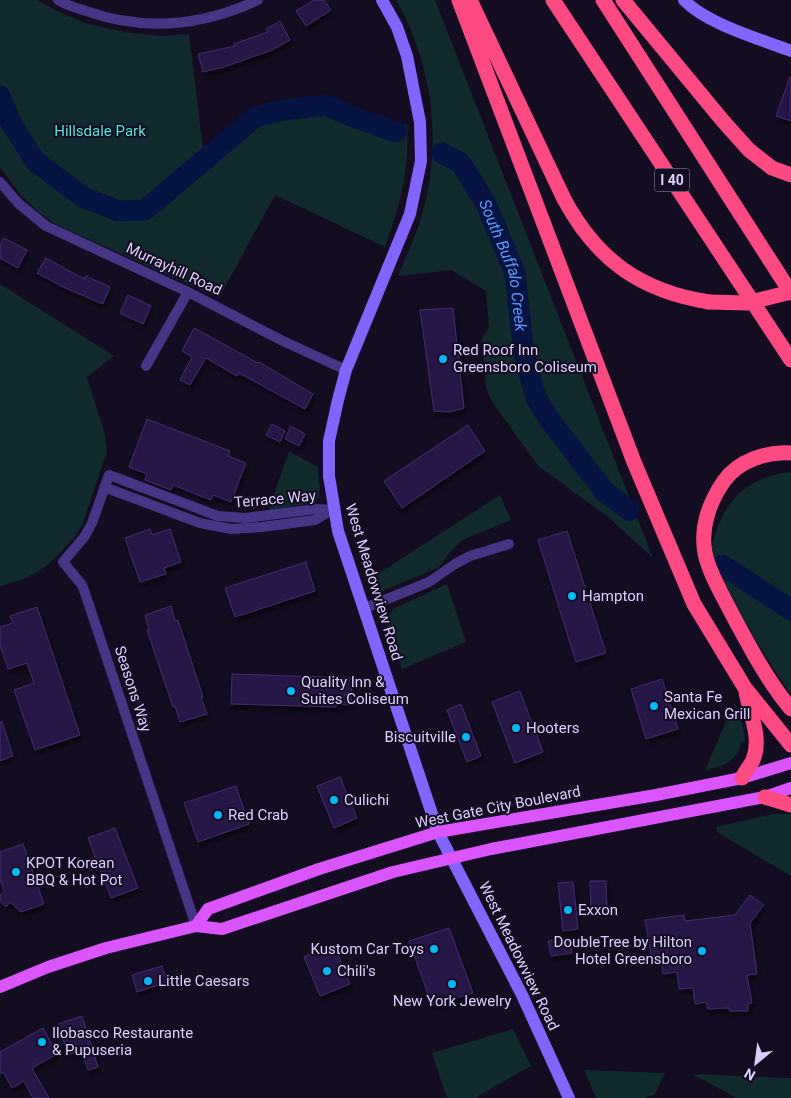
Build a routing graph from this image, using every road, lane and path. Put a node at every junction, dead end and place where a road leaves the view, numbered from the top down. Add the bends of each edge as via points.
1 (58, 0) edge
2 (258, 0) edge
3 (382, 0) edge
4 (459, 0) edge
5 (470, 0) edge
6 (553, 0) edge
7 (603, 0) edge
8 (623, 0) edge
9 (684, 0) edge
10 (791, 51) edge
11 (791, 175) edge
12 (0, 182) edge
13 (188, 292) junction
14 (791, 292) edge
15 (791, 360) edge
16 (146, 366) dead end
17 (346, 370) junction
18 (791, 453) edge
19 (108, 475) joint
20 (104, 487) junction
21 (333, 510) junction
22 (509, 544) dead end
23 (364, 608) junction
24 (745, 688) junction
25 (791, 709) edge
26 (791, 745) edge
27 (791, 763) edge
28 (742, 778) junction
29 (791, 788) edge
30 (765, 796) junction
31 (791, 805) edge
32 (438, 832) junction
33 (451, 859) junction
34 (196, 926) junction
35 (0, 988) edge
36 (569, 1098) edge

1 - 2 street via 98,16 133,24 172,25 232,11
3 - 17 street, West Meadowview Road via 397,27 407,56 420,122 421,161 410,214
4 - 24 highway via 634,462 694,604
5 - 14 highway, bridge via 559,190 576,223 598,249 639,280 685,298 747,303
6 - 15 highway, I 40
7 - 14 highway, I 40
8 - 11 highway via 749,150 772,168
9 - 10 street via 726,26
12 - 13 street, Murrayhill Road via 19,204 46,226
13 - 16 street
13 - 17 street, Murrayhill Road
17 - 21 street, West Meadowview Road via 329,442
18 - 25 highway via 761,456 729,474 708,509 705,552 722,594 750,647
19 - 20 street, Seasons Way
19 - 21 street, Terrace Way via 218,516 245,518 316,509
20 - 21 street, Terrace Way via 200,523 231,529 315,520
20 - 34 street, Seasons Way via 85,536 63,562 85,593
21 - 23 street, West Meadowview Road
22 - 23 street via 470,556 429,582
23 - 32 street, West Meadowview Road
24 - 26 highway
24 - 28 highway via 756,746
27 - 28 main road, West Gate City Boulevard
28 - 32 main road, West Gate City Boulevard
29 - 30 main road
30 - 31 highway
30 - 33 main road
32 - 33 street, West Meadowview Road
32 - 34 main road, West Gate City Boulevard via 319,869 208,910
33 - 34 main road via 393,872 222,929
33 - 36 street, West Meadowview Road via 522,995
34 - 35 main road via 75,957

